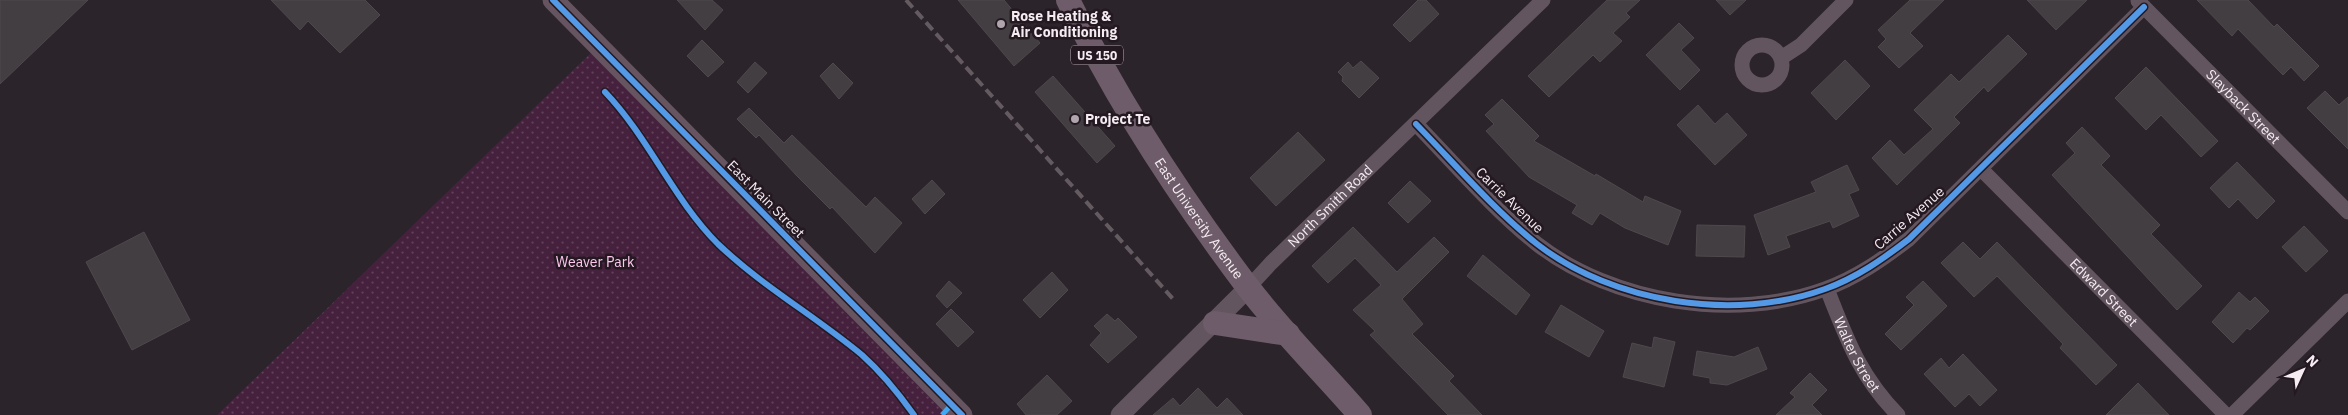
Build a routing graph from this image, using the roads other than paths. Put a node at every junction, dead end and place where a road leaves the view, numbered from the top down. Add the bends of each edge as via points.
1 (553, 0) edge
2 (1068, 0) edge
3 (1543, 0) edge
4 (1846, 0) edge
5 (2140, 4) edge
6 (1780, 58) dead end
7 (1416, 124) junction
8 (1982, 169) junction
9 (2348, 212) edge
10 (1248, 288) junction
11 (1827, 289) junction
12 (2348, 301) edge
13 (1215, 322) junction
14 (1288, 334) junction
15 (962, 415) edge
16 (1120, 415) edge
17 (1360, 415) edge
18 (1898, 415) edge
19 (2226, 415) edge
20 (2232, 415) edge

1 - 15 main road, East Main Street
2 - 10 main road, East University Avenue / US 150 via 1125,105 1161,163
3 - 7 street, North Smith Road
4 - 6 street via 1801,45
5 - 8 street, Carrie Avenue
5 - 9 street, Slayback Street
7 - 10 street, North Smith Road
7 - 11 street, Carrie Avenue via 1517,226 1561,260 1595,277 1670,301 1707,305 1744,306 1780,302
8 - 11 street, Carrie Avenue via 1894,250
8 - 19 street, Edward Street
10 - 13 street, North Smith Road
10 - 14 main road, East University Avenue / US 150
11 - 18 street, Walter Street via 1852,354
12 - 20 street
13 - 14 main road
13 - 16 street, North Smith Road
14 - 17 main road, East University Avenue / US 150

